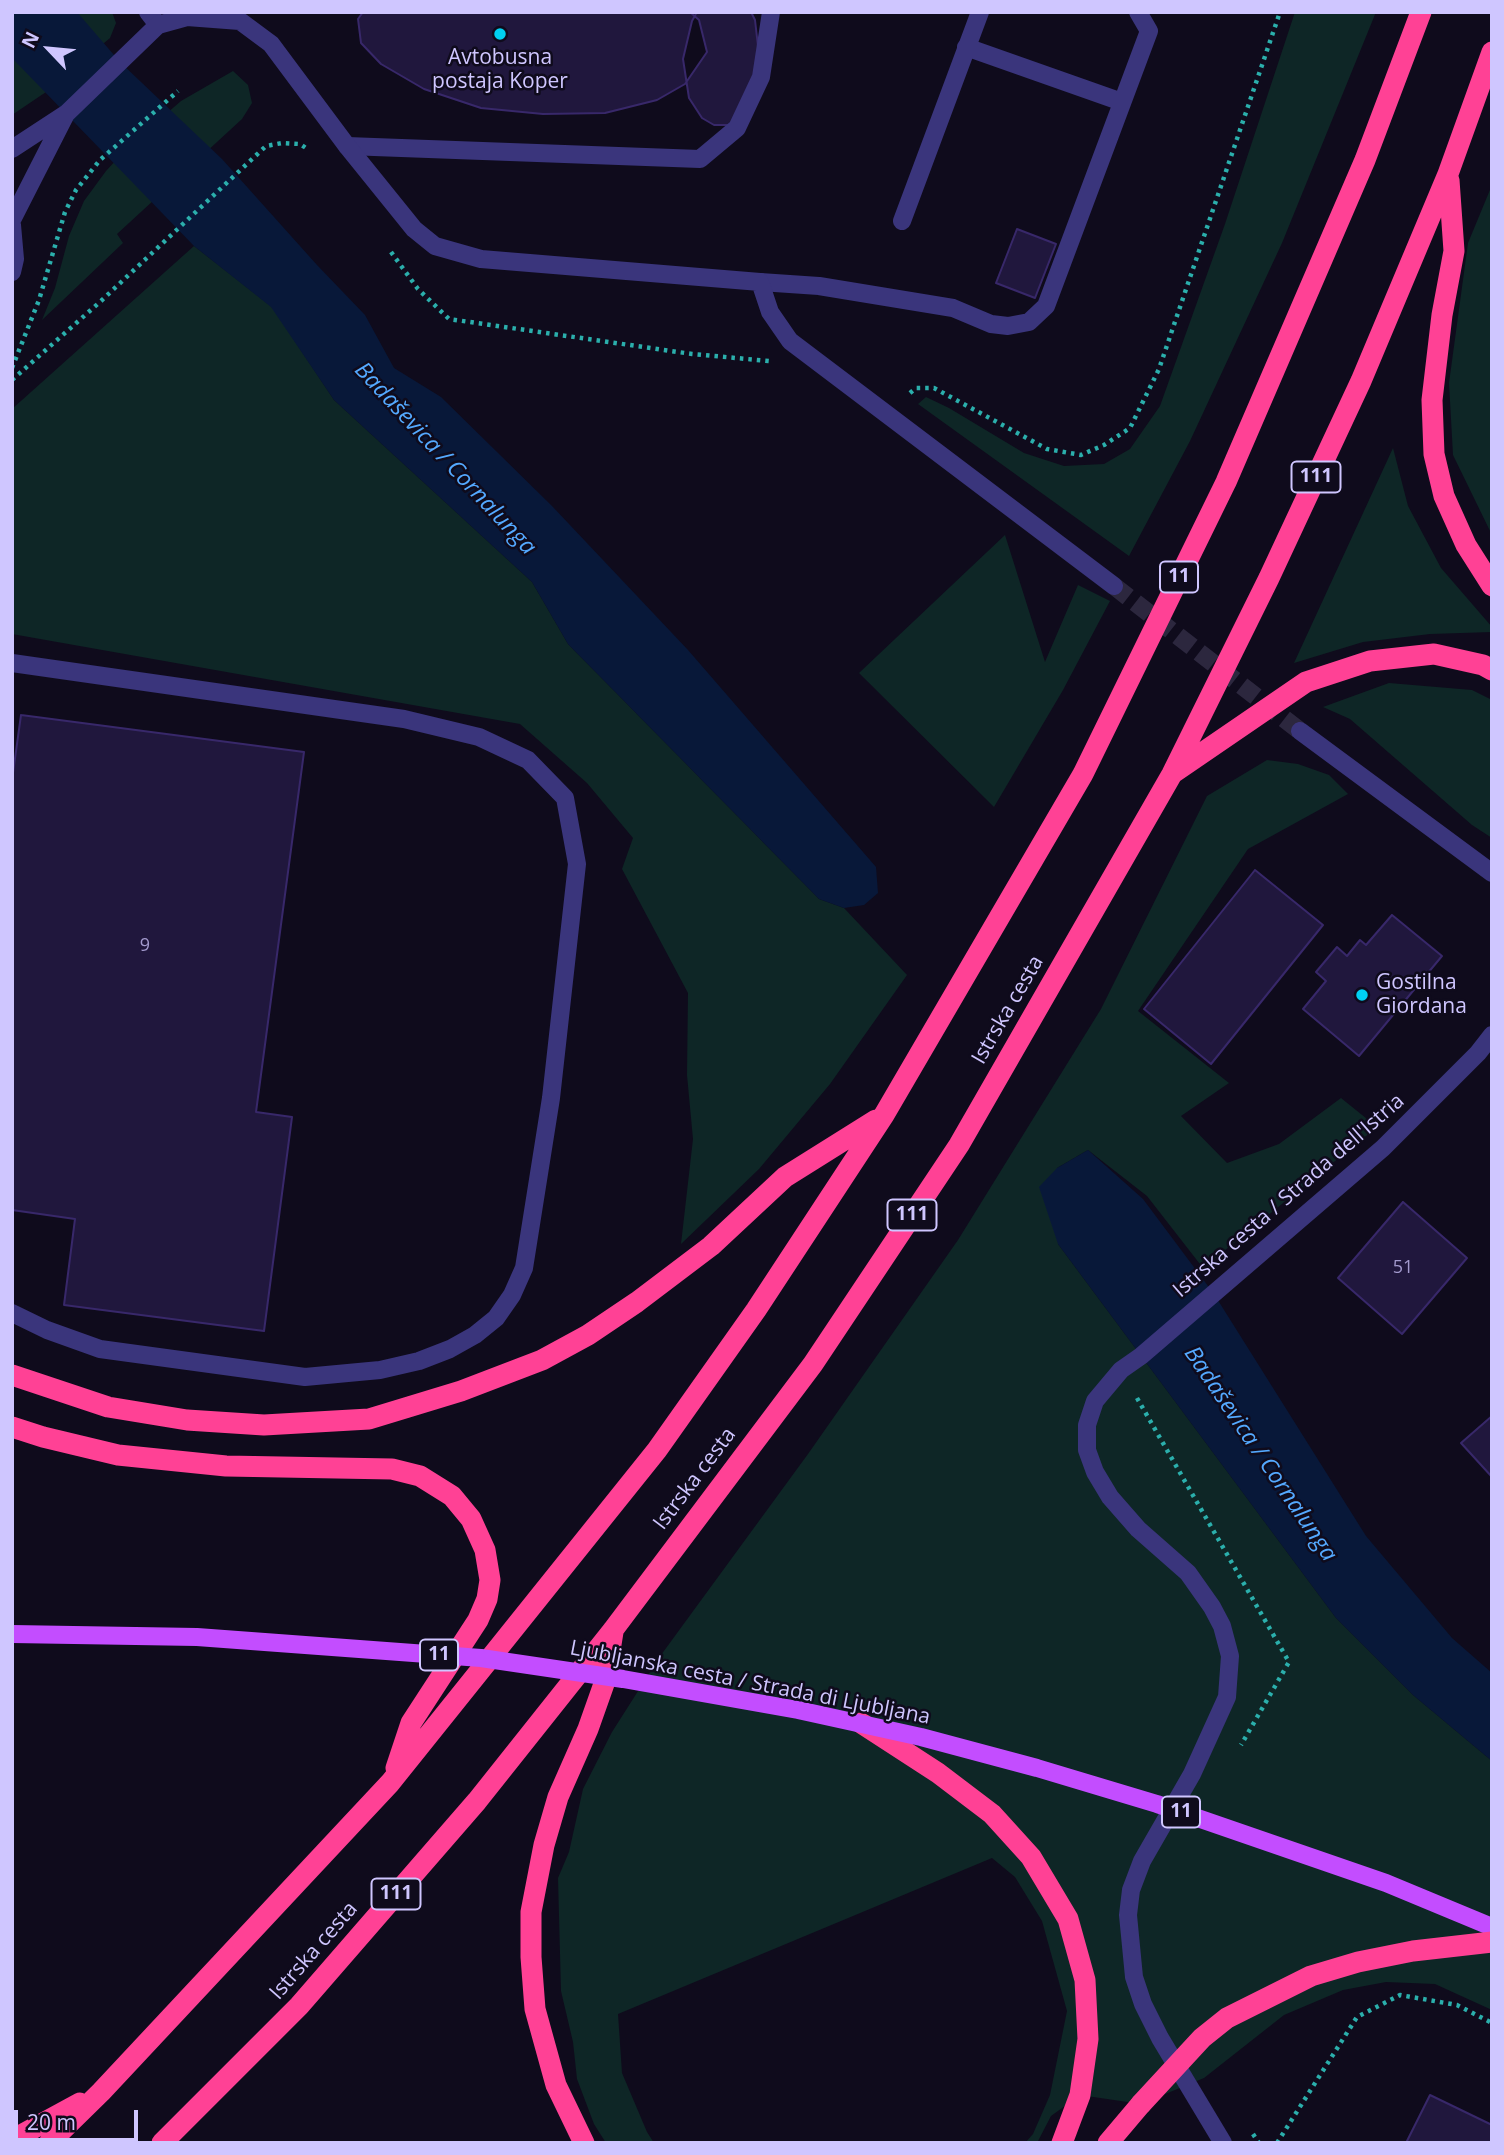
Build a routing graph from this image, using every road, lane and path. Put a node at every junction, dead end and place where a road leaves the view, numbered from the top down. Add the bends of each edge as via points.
1 (771, 12) edge
2 (979, 12) edge
3 (1139, 12) edge
4 (1280, 12) edge
5 (1420, 12) edge
6 (241, 17) edge
7 (153, 19) edge
8 (966, 47) junction
9 (1492, 52) edge
10 (178, 91) dead end
11 (1122, 102) junction
12 (67, 113) junction
13 (347, 146) junction
14 (12, 149) edge
15 (249, 161) dead end
16 (1448, 174) junction
17 (902, 221) dead end
18 (12, 223) edge
19 (12, 272) edge
20 (760, 282) junction
21 (12, 368) edge
22 (12, 380) edge
23 (901, 399) dead end
24 (1114, 586) tunnel mouth
25 (1492, 586) edge
26 (12, 663) edge
27 (1492, 670) edge
28 (1300, 731) tunnel mouth
29 (1172, 774) junction
30 (1492, 873) edge
31 (1492, 1035) edge
32 (884, 1115) junction
33 (12, 1313) edge
34 (12, 1375) edge
35 (12, 1427) edge
36 (613, 1630) junction
37 (12, 1634) edge
38 (861, 1723) junction
39 (390, 1783) junction
40 (1492, 1927) edge
41 (1492, 1941) edge
42 (1492, 2023) edge
43 (101, 2092) junction
44 (12, 2140) edge
45 (49, 2143) edge
46 (162, 2143) edge
47 (584, 2143) edge
48 (1062, 2143) edge
49 (1108, 2143) edge
50 (1223, 2143) edge
51 (1277, 2143) edge

1 - 13 street via 761,77 737,128 700,159
2 - 8 street
3 - 11 street via 1149,31
4 - 23 path via 1159,369 1130,428 1081,455 1047,449 934,388 916,388
5 - 32 highway, 11 via 1365,160 1226,482 1083,775
6 - 7 street
6 - 13 street via 271,44
7 - 12 street via 120,62
8 - 11 street
8 - 17 street
9 - 16 highway
10 - 21 path via 117,144 76,190
11 - 20 street via 1046,306 1029,322 991,324 953,308 819,286
12 - 14 street
12 - 18 street
13 - 20 street via 414,229 436,246 481,259
15 - 22 path
16 - 25 highway via 1454,251 1432,400 1434,454 1444,496 1466,545
16 - 29 highway, 111 via 1355,393
18 - 19 street
20 - 24 street via 770,312 790,341
26 - 33 street via 404,719 479,737 528,760 565,798 577,864 551,1098 524,1268 496,1318 475,1335 419,1361 305,1377 100,1349
27 - 29 highway via 1434,654 1370,661 1332,673 1306,682
28 - 30 street
29 - 36 highway, Istrska cesta / 111 via 959,1145 813,1364
31 - 50 street, Istrska cesta / Strada dell'Istria via 1383,1149 1121,1370 1096,1401 1087,1425 1087,1450 1094,1472 1139,1529 1188,1573 1222,1626 1230,1656 1227,1697 1192,1774 1142,1861 1128,1915 1134,1977 1143,2004
32 - 34 highway via 785,1177 711,1246 587,1335 542,1360 369,1419 264,1425 187,1420 108,1407
32 - 39 highway, 11 via 657,1450
35 - 39 highway via 118,1455 226,1466 392,1469 420,1476 452,1496 471,1519 485,1550 490,1580 478,1620 411,1723
36 - 46 highway, Istrska cesta / 111 via 477,1801 299,2006
36 - 47 highway via 605,1681 558,1797 531,1912 536,2010 556,2085
37 - 38 main road, Ljubljanska cesta / Strada di Ljubljana / 11, bridge via 197,1637 481,1658
38 - 40 main road, Ljubljanska cesta / Strada di Ljubljana / 11, bridge via 1037,1768 1182,1812 1386,1882
38 - 48 highway via 992,1814 1031,1857 1068,1919 1085,1980 1088,2039 1080,2095
39 - 43 highway, 11
41 - 49 highway, bridge via 1358,1962 1311,1976 1227,2018 1202,2038
42 - 51 path via 1457,2005 1400,1996 1357,2017
43 - 44 highway
43 - 45 highway

